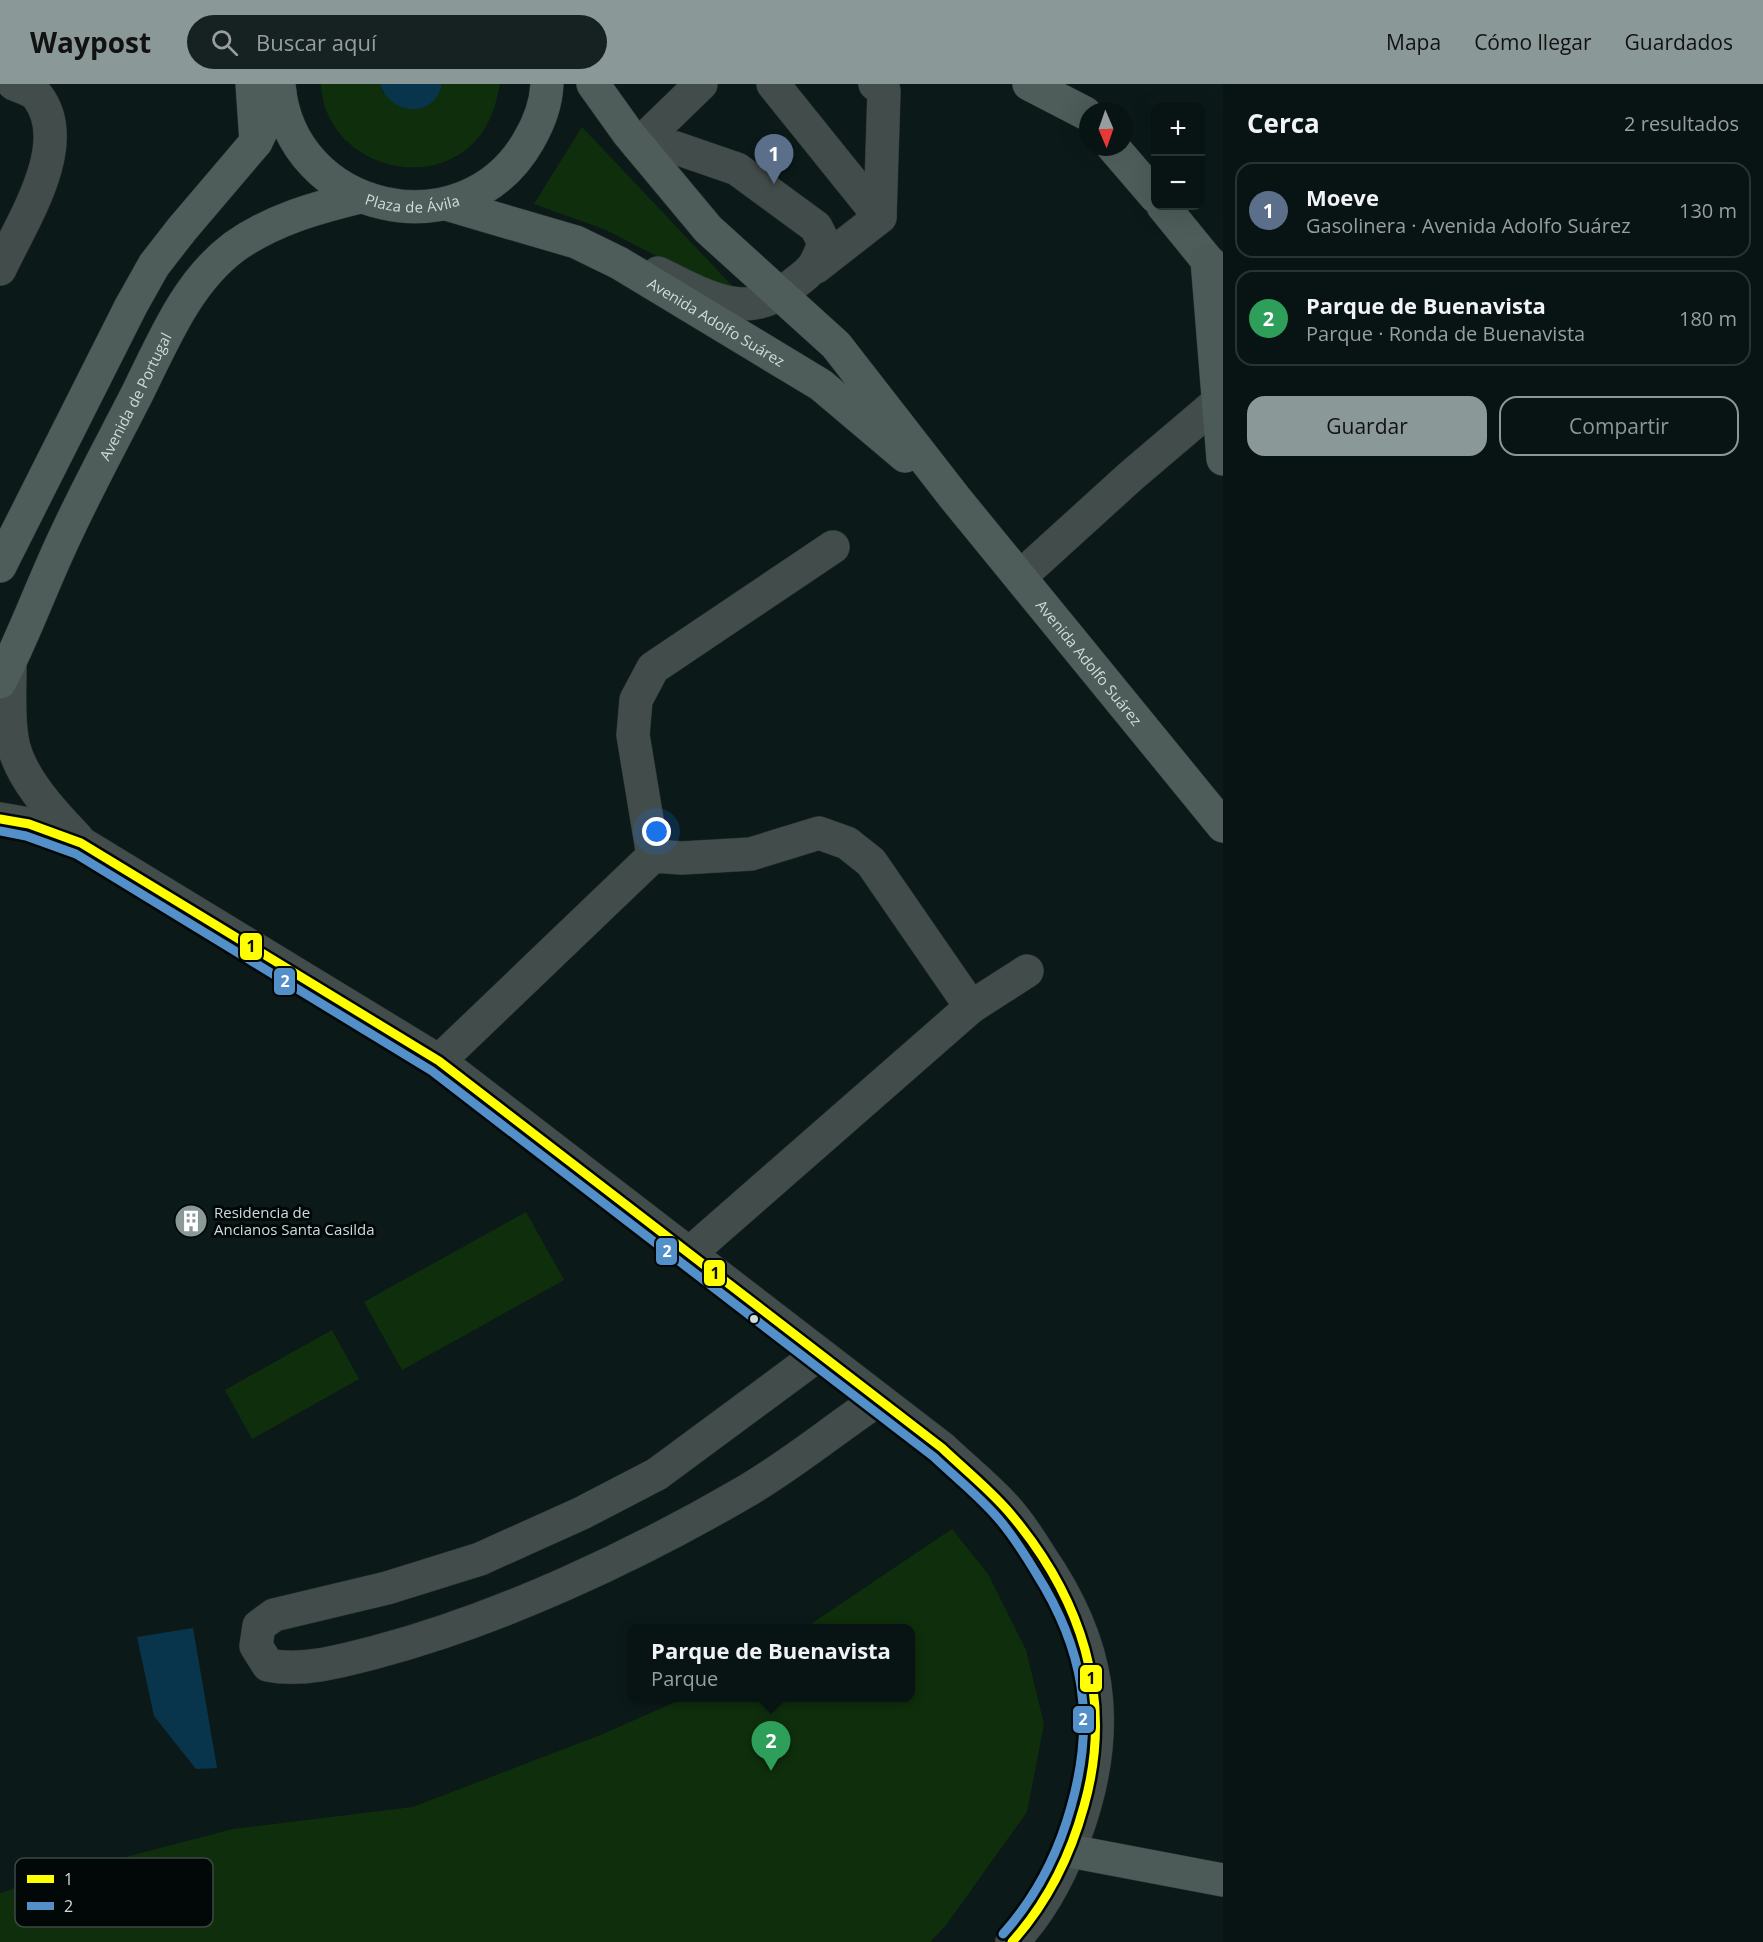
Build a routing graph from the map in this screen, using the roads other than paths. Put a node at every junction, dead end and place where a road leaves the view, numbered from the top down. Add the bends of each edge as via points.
1 (14, 84) edge
2 (593, 84) edge
3 (701, 84) edge
4 (773, 84) edge
5 (875, 84) edge
6 (1029, 84) edge
7 (270, 87) edge
8 (551, 88) edge
9 (1079, 104) edge
10 (638, 145) junction
11 (1121, 156) edge
12 (1151, 192) edge
13 (360, 197) junction
14 (446, 204) junction
15 (1166, 210) edge
16 (880, 217) junction
17 (2, 260) edge
18 (619, 263) junction
19 (816, 267) junction
20 (1215, 268) edge
21 (782, 294) junction
22 (1218, 402) junction
23 (1223, 459) edge
24 (955, 498) junction
25 (833, 547) dead end
26 (2, 560) edge
27 (1021, 576) junction
28 (5, 673) edge
29 (0, 819) edge
30 (1221, 824) edge
31 (81, 843) junction
32 (653, 856) junction
33 (1027, 971) dead end
34 (971, 1007) junction
35 (439, 1061) junction
36 (690, 1253) junction
37 (818, 1355) junction
38 (878, 1400) junction
39 (1070, 1851) junction
40 (1223, 1880) edge
41 (1012, 1942) edge

1 - 17 street via 38,95 51,123 48,168
2 - 10 main road, Avenida Adolfo Suárez
3 - 10 street
4 - 16 street
5 - 16 street via 884,91
6 - 9 main road
7 - 13 main road, Plaza de Ávila via 307,155 330,180
7 - 26 main road via 256,142 154,265
8 - 14 main road, Plaza de Ávila via 522,153 501,176 475,193
10 - 19 street via 676,148 737,169 816,227 824,243
10 - 21 main road, Avenida Adolfo Suárez via 708,229
11 - 12 main road
13 - 14 main road, Plaza de Ávila via 417,208
13 - 28 main road, Avenida de Portugal via 267,227 214,265 192,292 170,327 68,529
14 - 18 main road, Avenida Adolfo Suárez via 576,242
15 - 20 main road
16 - 19 street
18 - 21 street via 659,273 724,302 748,306
18 - 24 main road, Avenida Adolfo Suárez via 821,385
19 - 21 street
20 - 22 highway
21 - 24 main road, Avenida Adolfo Suárez via 836,345
22 - 23 highway
22 - 27 street
24 - 27 main road, Avenida Adolfo Suárez
25 - 32 street via 653,668 636,700 633,735
27 - 30 main road, Avenida Adolfo Suárez
28 - 31 street via 12,741 28,778
29 - 31 street via 29,824
31 - 35 street
32 - 34 street via 751,854 819,833 847,843 871,862
32 - 35 street
33 - 34 street
34 - 36 street
35 - 36 street
36 - 37 street
37 - 38 street
37 - 38 street via 657,1474 582,1513 480,1559 387,1588 274,1615 259,1626 256,1646 268,1665 286,1669 343,1661 447,1630 643,1547 745,1492
38 - 39 street via 942,1448 1002,1504 1053,1574 1074,1611 1089,1651 1097,1692 1096,1748 1086,1802
39 - 40 highway
39 - 41 street via 1046,1897

